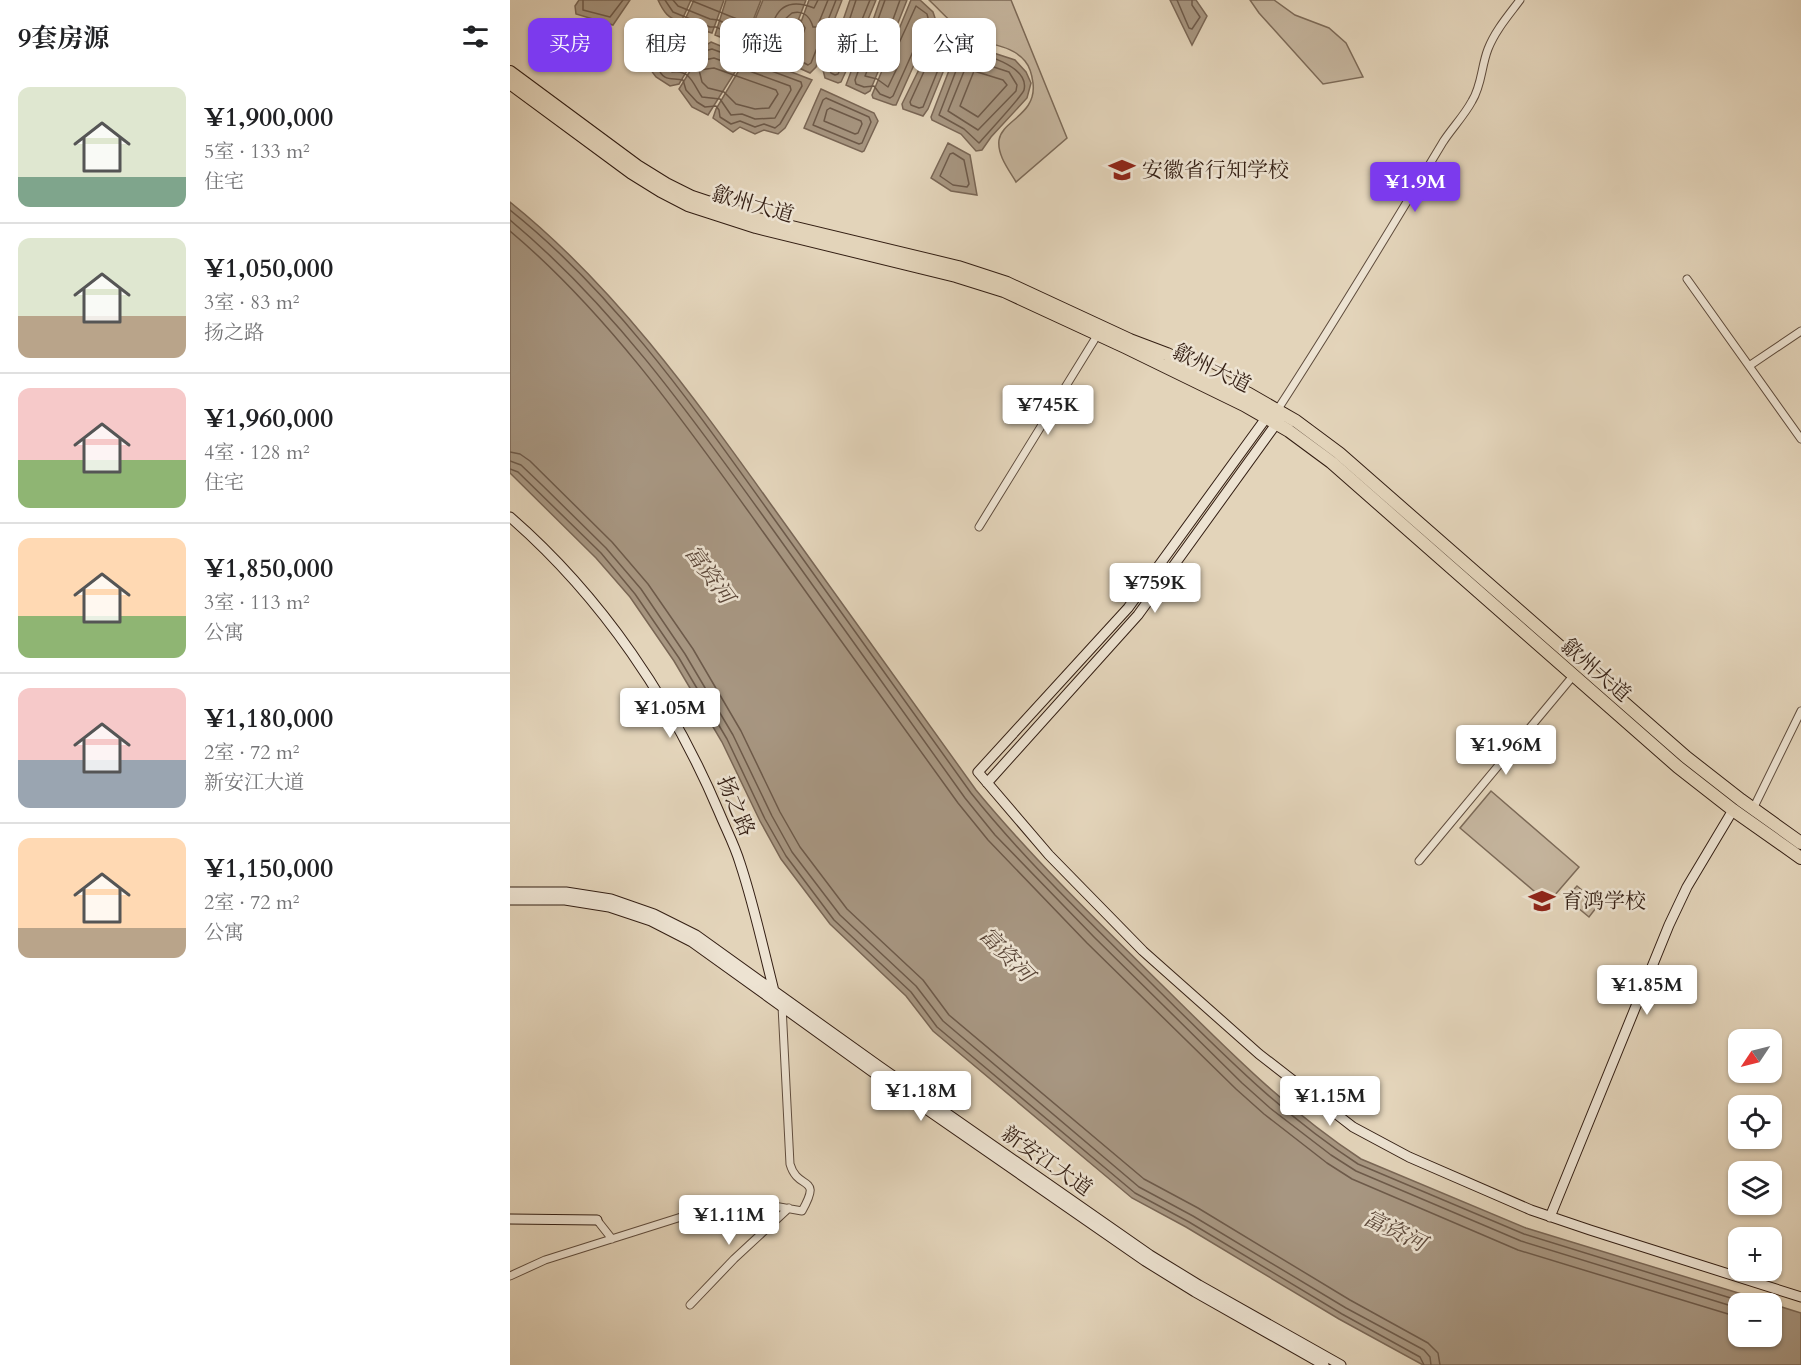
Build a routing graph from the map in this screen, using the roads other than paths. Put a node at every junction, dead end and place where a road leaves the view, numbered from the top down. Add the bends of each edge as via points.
1 (1520, 0) edge
2 (510, 72) edge
3 (510, 83) edge
4 (1687, 279) dead end
5 (1801, 331) edge
6 (1098, 334) junction
7 (1749, 366) junction
8 (1276, 414) junction
9 (1801, 439) edge
10 (510, 517) edge
11 (979, 527) dead end
12 (1573, 676) junction
13 (1801, 711) edge
14 (987, 783) junction
15 (1754, 809) junction
16 (1733, 810) junction
17 (1801, 843) edge
18 (1801, 858) edge
19 (1419, 861) dead end
20 (510, 892) edge
21 (510, 900) edge
22 (774, 991) junction
23 (782, 1006) junction
24 (789, 1208) junction
25 (1550, 1217) junction
26 (510, 1219) edge
27 (597, 1220) joint
28 (612, 1239) junction
29 (510, 1276) edge
30 (1801, 1297) edge
31 (690, 1305) dead end
32 (1324, 1365) edge
33 (1341, 1365) edge

1 - 8 street via 1490,44 1474,99
2 - 8 highway, 歙州大道 via 637,166 692,197 758,219 958,267 1007,283 1167,354
3 - 6 highway, 歙州大道 via 632,173 695,208 984,284
4 - 7 street
5 - 7 street
6 - 8 highway, 歙州大道
6 - 11 street
7 - 9 street
8 - 12 highway, 歙州大道
8 - 14 street via 1138,615
8 - 14 street via 1128,608 978,772
8 - 15 highway, 歙州大道 via 1339,453 1660,735
10 - 22 street, 扬之路 via 589,598 678,725 740,862
12 - 16 highway, 歙州大道
12 - 19 street
13 - 15 street
14 - 25 street via 1056,863 1143,951 1231,1031 1328,1109 1390,1148
15 - 17 highway, 歙州大道
16 - 18 highway, 歙州大道
16 - 25 street via 1669,925
20 - 22 street, 新安江大道 via 581,894 633,905 696,935
21 - 23 street, 新安江大道 via 580,902 637,916 698,946
22 - 33 street, 新安江大道 via 1150,1255
23 - 24 street via 790,1164 795,1176 809,1185 812,1192 802,1211
23 - 32 street, 新安江大道 via 1145,1261
24 - 28 street via 766,1203 726,1204
24 - 31 street
25 - 30 street
26 - 27 street
27 - 28 street
28 - 29 street via 545,1260

